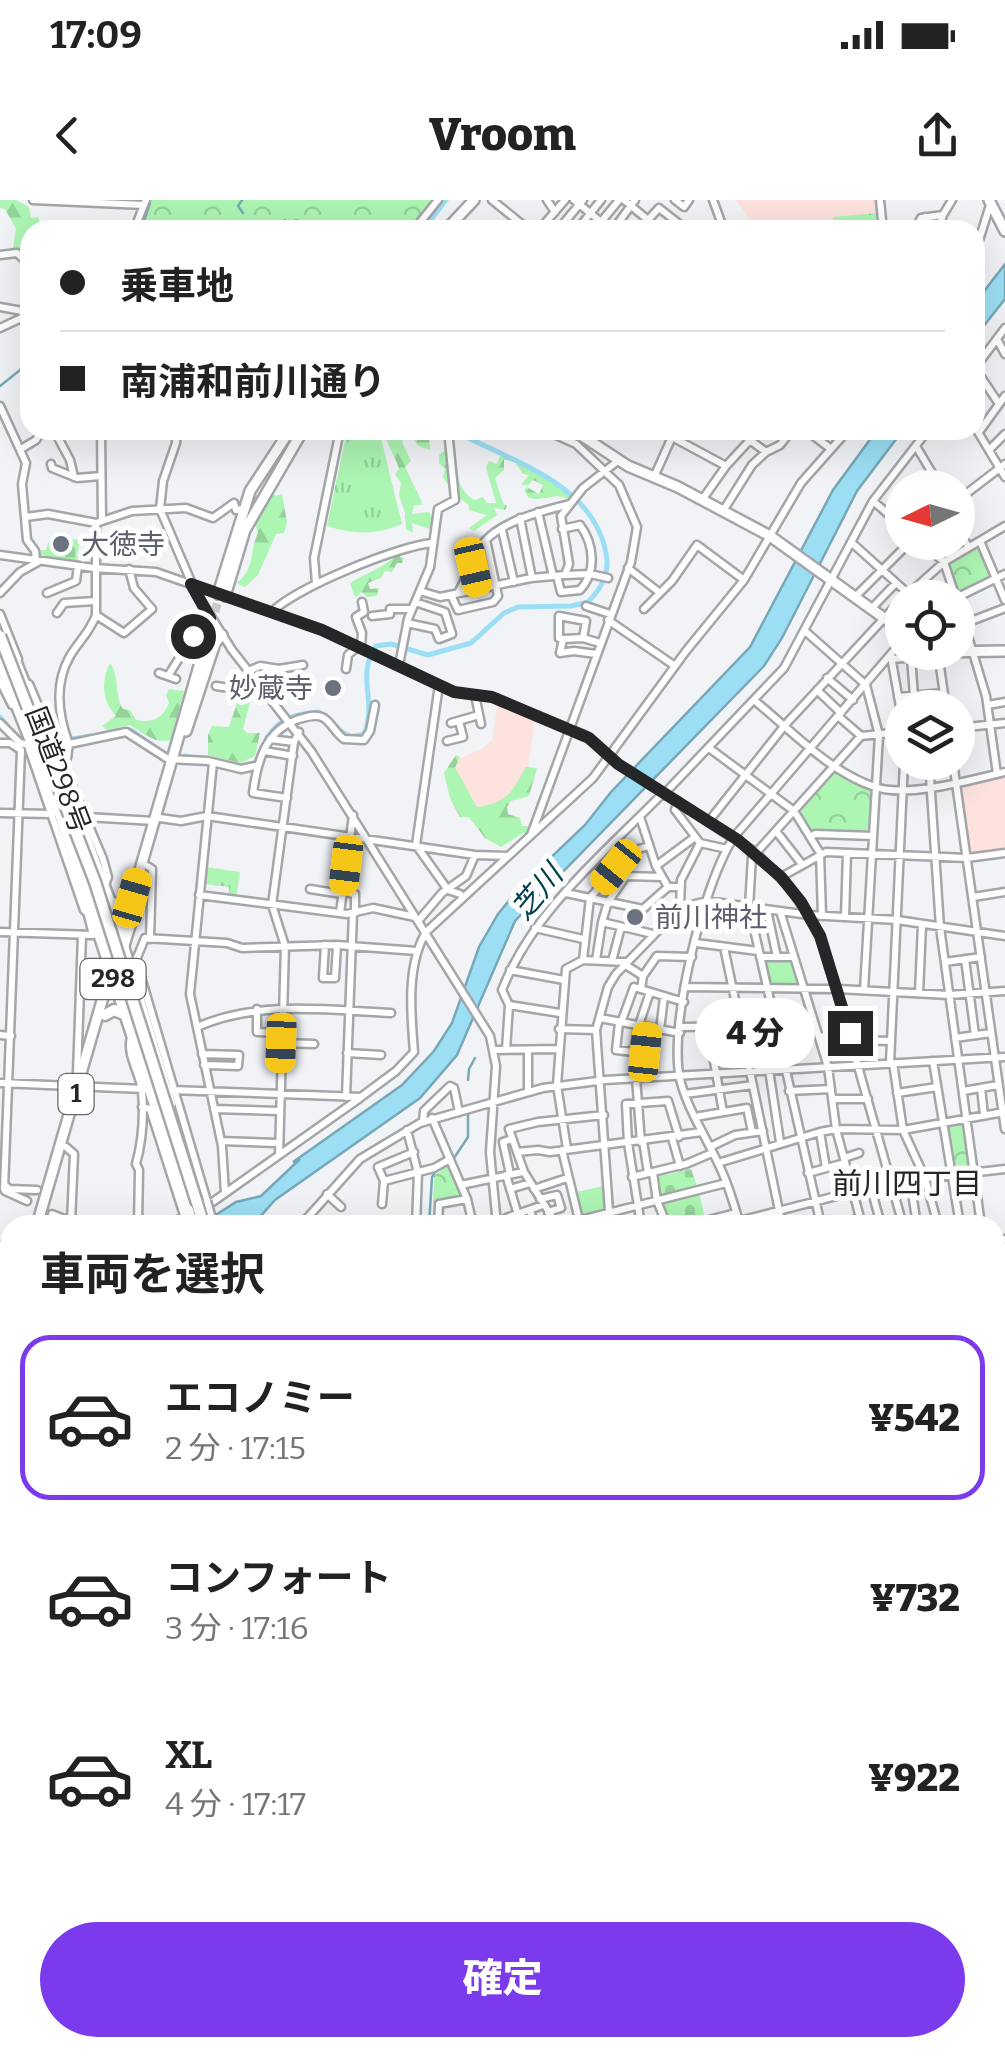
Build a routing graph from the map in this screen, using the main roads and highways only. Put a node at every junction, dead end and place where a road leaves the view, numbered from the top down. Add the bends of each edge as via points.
1 (466, 200) edge
2 (474, 200) edge
3 (990, 201) edge
4 (450, 220) edge
5 (453, 220) edge
6 (1005, 231) edge
7 (288, 440) edge
8 (291, 440) edge
9 (589, 440) edge
10 (257, 495) tunnel mouth
11 (222, 595) tunnel mouth
12 (210, 618) tunnel mouth
13 (885, 619) edge
14 (0, 625) edge
15 (0, 636) edge
16 (1004, 651) edge
17 (0, 653) edge
18 (975, 653) edge
19 (0, 663) edge
20 (72, 803) junction
21 (55, 811) junction
22 (157, 820) junction
23 (132, 898) junction
24 (110, 902) junction
25 (110, 916) dead end
26 (101, 931) dead end
27 (122, 941) junction
28 (113, 977) junction
29 (125, 1013) junction
30 (105, 1015) junction
31 (81, 1083) junction
32 (169, 1148) junction
33 (45, 1215) edge
34 (45, 1215) edge
35 (190, 1215) edge
36 (198, 1215) edge
37 (198, 1215) edge
38 (202, 1215) edge

1 - 4 main road
2 - 5 main road
3 - 6 main road
7 - 11 main road via 262,470
8 - 10 main road
9 - 13 main road via 773,538
12 - 22 main road via 211,640
14 - 20 highway, 国道298号 / 298
15 - 36 highway, bridge via 95,882
16 - 18 main road
17 - 37 highway, bridge via 95,899
19 - 21 highway, 国道298号 / 298
20 - 24 highway, 298
20 - 25 highway, 国道298号 / 298
21 - 26 highway, 国道298号 / 298
21 - 28 highway, 298
22 - 23 main road
22 - 27 main road
23 - 24 highway via 122,906
23 - 27 main road
24 - 27 highway, 298
27 - 28 main road
27 - 38 highway, 298, bridge via 204,1202
28 - 29 highway, 298
28 - 30 main road, 1
28 - 31 main road, 1
29 - 30 highway
29 - 32 highway, 298
29 - 32 highway, 298
30 - 31 main road, 1
31 - 33 main road, 1
31 - 34 main road, 1
32 - 35 highway, 298, bridge

